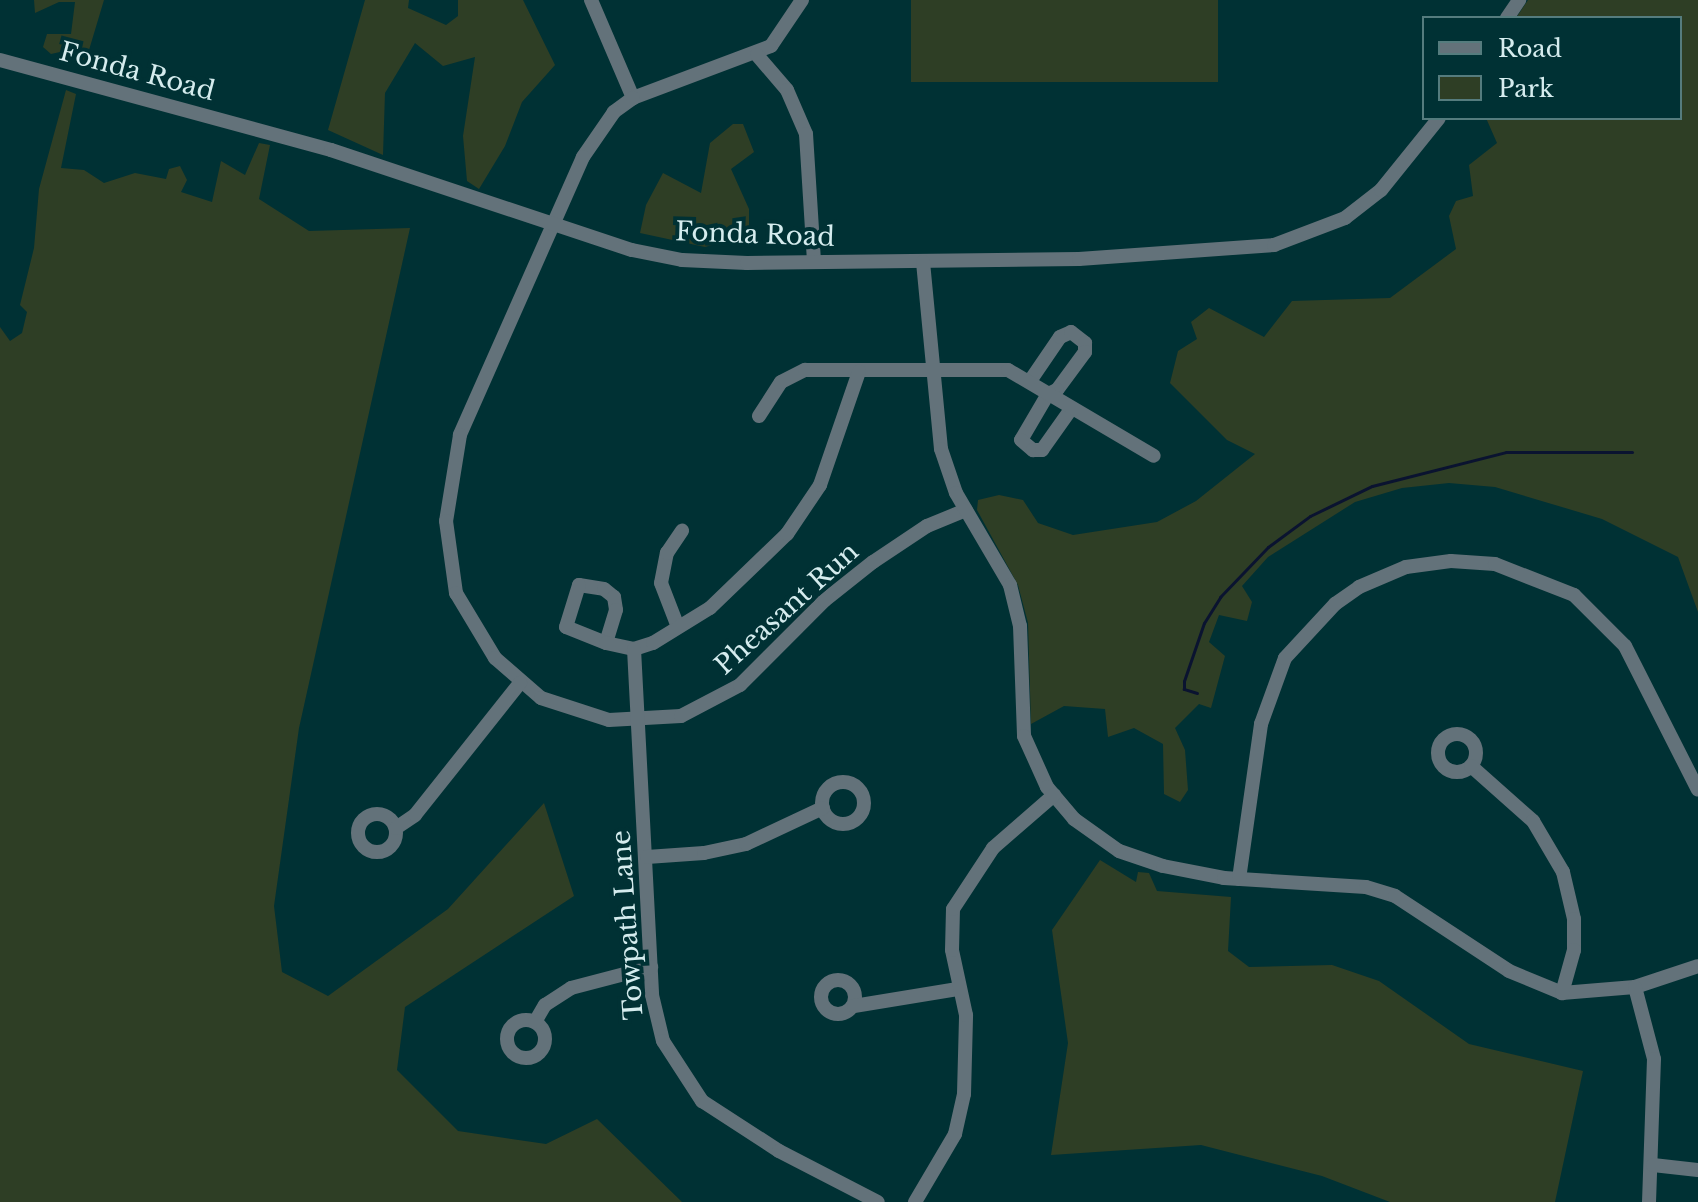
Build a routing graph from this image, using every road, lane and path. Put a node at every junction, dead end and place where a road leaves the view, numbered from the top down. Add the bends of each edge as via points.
1 (591, 0) edge
2 (802, 0) edge
3 (757, 55) junction
4 (0, 60) edge
5 (633, 98) junction
6 (1437, 120) edge
7 (554, 224) junction
8 (814, 261) junction
9 (923, 262) junction
10 (931, 371) junction
11 (859, 372) junction
12 (1030, 381) junction
13 (1048, 394) junction
14 (1071, 409) junction
15 (759, 416) dead end
16 (1154, 456) dead end
17 (966, 510) junction
18 (682, 531) dead end
19 (678, 627) junction
20 (606, 643) dead end
21 (634, 649) junction
22 (520, 683) junction
23 (639, 721) junction
24 (1471, 766) dead end
25 (1698, 790) edge
26 (1054, 795) junction
27 (823, 808) dead end
28 (396, 828) dead end
29 (647, 857) junction
30 (1239, 879) junction
31 (1698, 966) edge
32 (651, 967) junction
33 (1635, 987) junction
34 (958, 989) junction
35 (1562, 993) junction
36 (854, 1006) dead end
37 (535, 1022) dead end
38 (1653, 1165) junction
39 (1698, 1170) edge
40 (878, 1202) edge
41 (915, 1202) edge
42 (1649, 1202) edge

1 - 5 street
2 - 3 street via 783,35
3 - 5 street
3 - 8 street via 787,90 806,134
4 - 7 street, Fonda Road via 331,150
5 - 7 street, Pheasant Run via 594,138
6 - 9 street, Fonda Road via 1381,190 1345,218 1304,237 1210,253
7 - 8 street, Fonda Road via 682,260
7 - 22 street, Pheasant Run via 460,435 446,521 450,571 465,614
8 - 9 street, Fonda Road
9 - 10 street
10 - 11 street
10 - 12 street via 1008,370
10 - 17 street via 941,449
11 - 15 street via 790,374
11 - 19 street via 811,501 761,561 710,608
12 - 13 street
12 - 13 street via 1060,337 1071,332 1085,343 1085,352 1057,390
13 - 14 street
13 - 14 street via 1022,433 1021,440 1033,450 1042,450
14 - 16 street
17 - 23 street, Pheasant Run via 927,526 873,562 722,698 681,716
17 - 26 street via 1010,585 1020,626 1024,736
18 - 19 street via 667,553 661,583
19 - 21 street
20 - 21 street
21 - 23 street, Towpath Lane
22 - 23 street, Pheasant Run via 577,713
22 - 28 street via 415,815
23 - 29 street, Towpath Lane
24 - 35 street via 1533,821 1563,872 1574,934
25 - 30 street via 1625,646 1574,595 1495,564 1451,561 1406,567 1372,580 1335,604 1285,658 1261,724
26 - 30 street via 1090,834 1119,851 1163,866
26 - 34 street via 993,848 960,892 951,924
27 - 29 street via 746,844
29 - 32 street, Towpath Lane
30 - 35 street via 1366,887 1395,896 1509,971
31 - 33 street
32 - 37 street via 571,988 545,1005
32 - 40 street, Towpath Lane via 656,1023 680,1073 702,1101 779,1151
33 - 35 street
33 - 38 street via 1654,1059
34 - 36 street
34 - 41 street via 968,1051 964,1094 955,1134
38 - 39 street
38 - 42 street

